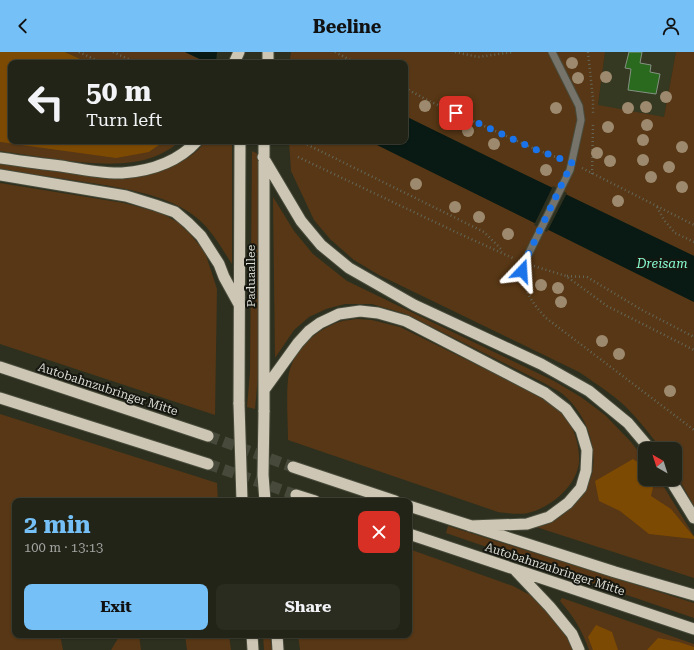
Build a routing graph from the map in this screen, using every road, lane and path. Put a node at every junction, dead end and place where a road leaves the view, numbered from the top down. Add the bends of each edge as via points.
1 (79, 52) edge
2 (113, 52) edge
3 (335, 52) edge
4 (455, 52) edge
5 (513, 52) edge
6 (552, 52) edge
7 (96, 60) edge
8 (131, 60) edge
9 (350, 60) edge
10 (408, 90) edge
11 (240, 144) edge
12 (264, 144) edge
13 (306, 144) edge
14 (193, 145) edge
15 (264, 157) junction
16 (298, 157) dead end
17 (0, 158) edge
18 (571, 166) junction
19 (0, 175) edge
20 (657, 206) junction
21 (694, 225) edge
22 (694, 242) edge
23 (504, 253) junction
24 (524, 263) junction
25 (566, 276) junction
26 (240, 306) junction
27 (694, 338) edge
28 (694, 350) edge
29 (0, 367) edge
30 (264, 390) junction
31 (0, 398) edge
32 (694, 430) edge
33 (208, 436) tunnel mouth
34 (644, 442) edge
35 (208, 464) tunnel mouth
36 (293, 467) tunnel mouth
37 (674, 486) edge
38 (296, 495) tunnel mouth
39 (242, 498) edge
40 (265, 498) edge
41 (306, 498) edge
42 (386, 498) edge
43 (412, 507) edge
44 (694, 518) edge
45 (470, 526) junction
46 (412, 535) edge
47 (514, 569) junction
48 (694, 595) edge
49 (694, 629) edge
50 (252, 638) edge
51 (277, 638) edge
52 (253, 650) edge
53 (278, 650) edge
54 (579, 650) edge

1 - 7 path
2 - 8 path
3 - 9 path
4 - 5 path via 478,57
6 - 18 lane via 579,106 581,120
10 - 18 path
11 - 26 highway, Paduaallee
12 - 15 highway, Paduaallee
13 - 23 path via 484,232
14 - 17 highway via 177,158 151,168 121,173
15 - 30 highway, Paduaallee
15 - 34 highway via 301,221 321,245 349,268 414,305 541,364 589,391 628,423
16 - 23 path
18 - 20 path
18 - 24 lane
19 - 26 highway via 126,196 175,212 201,236 219,264
20 - 21 path
20 - 22 path via 675,233
23 - 24 path
24 - 25 path
24 - 32 path via 522,271 527,292 546,318
25 - 27 path via 587,277
25 - 28 path via 608,306
26 - 39 highway, Paduaallee, bridge
29 - 33 highway, Autobahnzubringer Mitte
30 - 40 highway, Paduaallee, bridge
30 - 45 highway via 309,331 339,314 360,311 406,321 545,393 566,409 581,430 587,450 586,471 580,488 568,503 549,517 527,524
31 - 35 highway
36 - 42 highway
37 - 44 highway
38 - 41 highway
43 - 45 highway, Autobahnzubringer Mitte
45 - 48 highway, Autobahnzubringer Mitte
46 - 47 highway, Autobahnzubringer Mitte
47 - 49 highway, Autobahnzubringer Mitte
47 - 54 highway via 572,634
50 - 52 highway
51 - 53 highway

